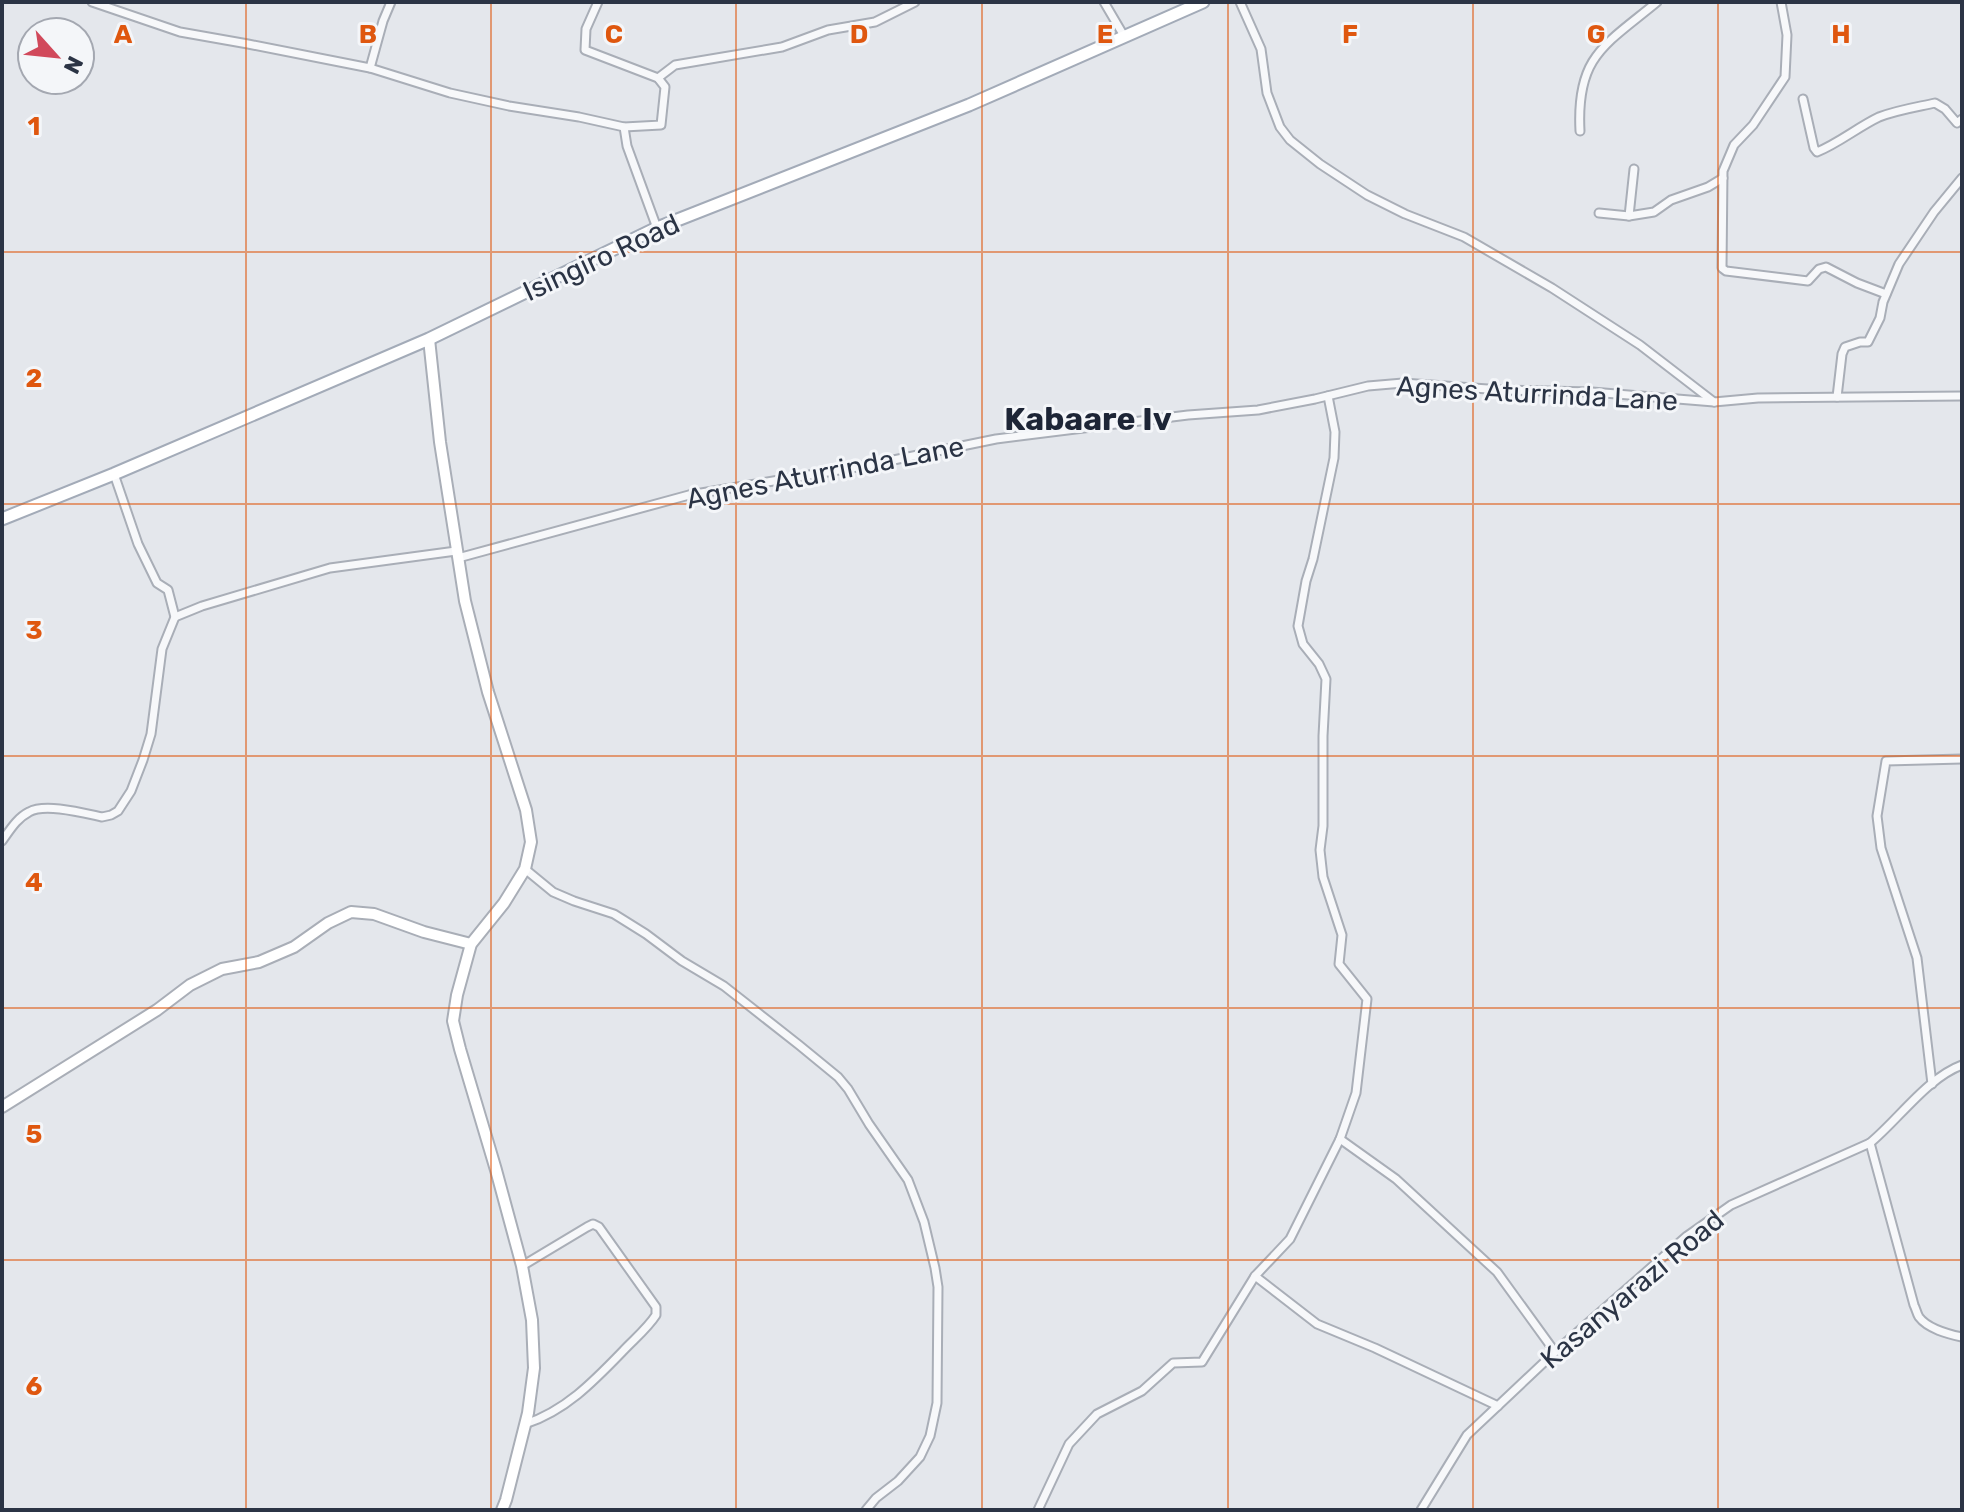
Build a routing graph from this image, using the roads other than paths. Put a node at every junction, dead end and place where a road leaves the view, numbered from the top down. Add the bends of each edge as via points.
1 (92, 2) edge
2 (391, 2) edge
3 (598, 2) edge
4 (915, 2) edge
5 (1104, 2) edge
6 (1203, 2) edge
7 (1240, 2) edge
8 (1657, 2) edge
9 (1781, 2) edge
10 (1124, 36) junction
11 (370, 68) junction
12 (658, 78) junction
13 (1803, 99) dead end
14 (1962, 119) edge
15 (624, 127) junction
16 (1580, 131) dead end
17 (1634, 169) dead end
18 (1723, 178) junction
19 (1962, 178) edge
20 (1599, 213) dead end
21 (1629, 216) junction
22 (657, 228) junction
23 (1886, 294) junction
24 (429, 339) junction
25 (1328, 396) junction
26 (1962, 396) edge
27 (1837, 397) junction
28 (1714, 402) junction
29 (114, 474) junction
30 (2, 519) edge
31 (457, 555) junction
32 (175, 617) junction
33 (1962, 759) edge
34 (2, 841) edge
35 (525, 869) junction
36 (471, 944) junction
37 (1962, 1065) edge
38 (1932, 1084) junction
39 (2, 1107) edge
40 (1340, 1139) junction
41 (1870, 1143) junction
42 (522, 1266) junction
43 (1255, 1276) junction
44 (1962, 1337) edge
45 (1555, 1352) junction
46 (1498, 1406) junction
47 (525, 1424) junction
48 (502, 1510) edge
49 (866, 1510) edge
50 (1038, 1510) edge
51 (1421, 1510) edge

1 - 11 street via 180,32
2 - 11 street
3 - 12 street via 586,29 585,50
4 - 12 street via 875,22 828,30 782,47 675,65
5 - 10 street
6 - 10 main road, Isingiro Road
7 - 28 street via 1261,49 1267,93 1290,140 1367,195 1464,237 1552,288 1640,345
8 - 16 street via 1592,60 1583,82
9 - 18 street via 1787,35 1785,77 1734,145
10 - 22 main road, Isingiro Road via 969,105
11 - 15 street via 450,93
12 - 15 street via 665,87 661,125
13 - 14 street via 1817,152 1898,110 1935,103 1957,123
15 - 22 street
17 - 21 street
18 - 21 street via 1654,212
18 - 23 street via 1726,271 1808,281 1826,267
19 - 23 street via 1899,264
20 - 21 street
22 - 24 main road, Isingiro Road
23 - 27 street via 1868,342 1845,347
24 - 29 main road, Isingiro Road
24 - 31 street
25 - 28 street, Agnes Aturrinda Lane via 1403,383
25 - 31 street, Agnes Aturrinda Lane via 1258,410 996,439 689,495
25 - 40 street via 1334,458 1298,626 1326,679 1320,850 1342,935 1339,964 1367,999 1356,1093
26 - 27 street, Agnes Aturrinda Lane
27 - 28 street, Agnes Aturrinda Lane
29 - 30 main road, Isingiro Road
29 - 32 street via 138,544 157,583 168,590
31 - 32 street, Agnes Aturrinda Lane via 330,568
31 - 35 street via 473,638 526,810 531,842
32 - 34 street via 162,649 151,734 131,791 118,811 102,817 30,811
33 - 38 street via 1886,761 1877,816 1881,848 1917,958
35 - 36 street
35 - 49 street via 553,892 614,914 646,934 802,1047 848,1089 908,1180 924,1222 938,1287 937,1403 920,1457
36 - 39 street via 351,912 294,947 259,962 222,969 190,985
36 - 42 street via 453,1021
37 - 38 street, Kasanyarazi Road
38 - 41 street, Kasanyarazi Road
40 - 43 street via 1290,1239
40 - 45 street via 1396,1179 1497,1272
41 - 44 street via 1920,1318
41 - 45 street, Kasanyarazi Road via 1731,1205 1687,1236
42 - 47 street via 534,1368
42 - 47 street via 593,1224 656,1307 656,1315 591,1384 563,1407
43 - 46 street via 1317,1324
43 - 50 street via 1202,1362 1173,1363 1142,1391 1097,1414 1069,1444
45 - 46 street, Kasanyarazi Road
46 - 51 street, Kasanyarazi Road via 1467,1435
47 - 48 street

